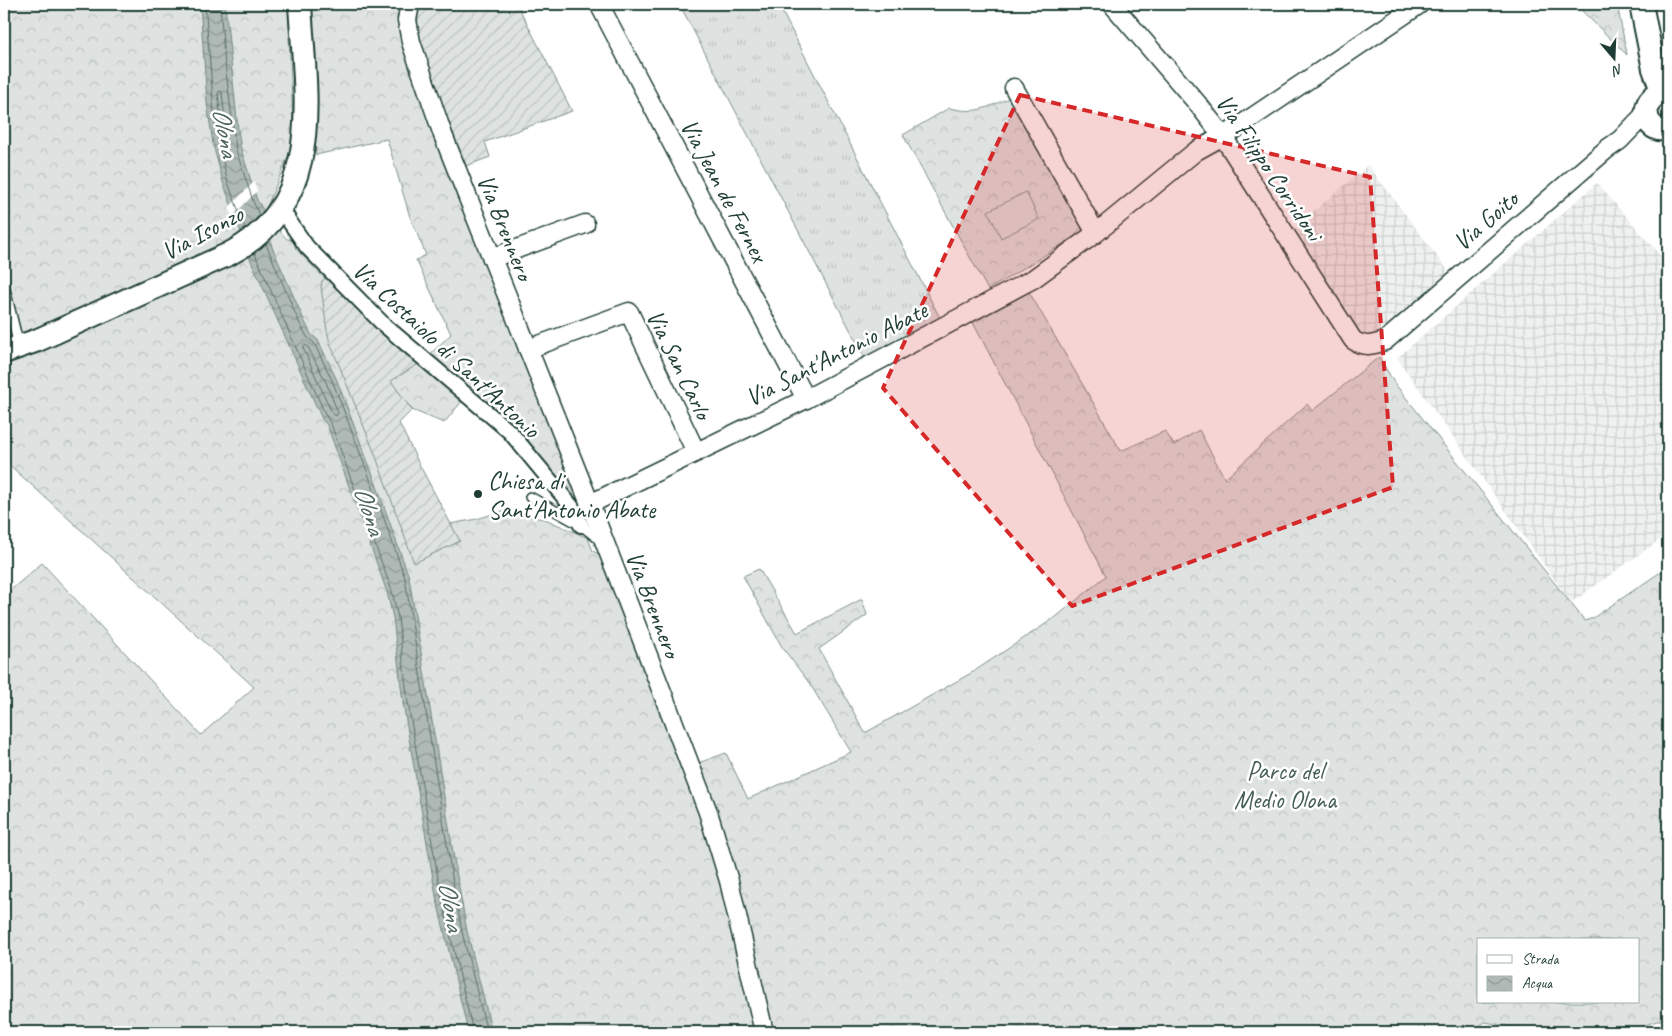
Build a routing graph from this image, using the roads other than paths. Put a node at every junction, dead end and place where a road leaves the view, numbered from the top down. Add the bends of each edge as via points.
1 (300, 4) edge
2 (410, 4) edge
3 (599, 4) edge
4 (1112, 4) edge
5 (1420, 4) edge
6 (1641, 4) edge
7 (1014, 88) dead end
8 (1661, 116) edge
9 (1222, 136) junction
10 (281, 210) junction
11 (586, 224) dead end
12 (1096, 233) junction
13 (492, 258) junction
14 (4, 285) edge
15 (1385, 341) joint
16 (13, 344) edge
17 (528, 349) junction
18 (806, 399) junction
19 (696, 452) junction
20 (530, 497) dead end
21 (590, 504) junction
22 (581, 525) junction
23 (604, 543) junction
24 (764, 1032) edge

1 - 10 street, Via Isonzo via 306,113 304,143 298,173
2 - 13 street, Via Brennero via 407,20 411,42 443,135
3 - 18 street, Via Jean de Fernex
4 - 9 street, Via Filippo Corridoni
5 - 9 street, Via Sant'Antonio Abate
6 - 8 street
7 - 12 street
8 - 15 street, Via Goito via 1607,149
9 - 12 street, Via Sant'Antonio Abate via 1196,151
9 - 15 street, Via Filippo Corridoni via 1353,340 1369,346
10 - 16 street, Via Isonzo via 255,238 229,254
10 - 22 street, Via Costaiolo di Sant'Antonio via 307,247 383,324 510,432 572,507
11 - 13 street
12 - 18 street, Via Sant'Antonio Abate via 1033,279
13 - 17 street, Via Brennero
14 - 16 lane
17 - 19 street, Via San Carlo via 630,312
17 - 21 street, Via Brennero
18 - 19 street, Via Sant'Antonio Abate
19 - 21 street, Via Sant'Antonio Abate
20 - 22 lane, Via Costaiolo di Sant'Antonio
21 - 23 street, Via Brennero
22 - 23 lane, Via Costaiolo di Sant'Antonio
23 - 24 street, Via Brennero via 708,812 729,881

